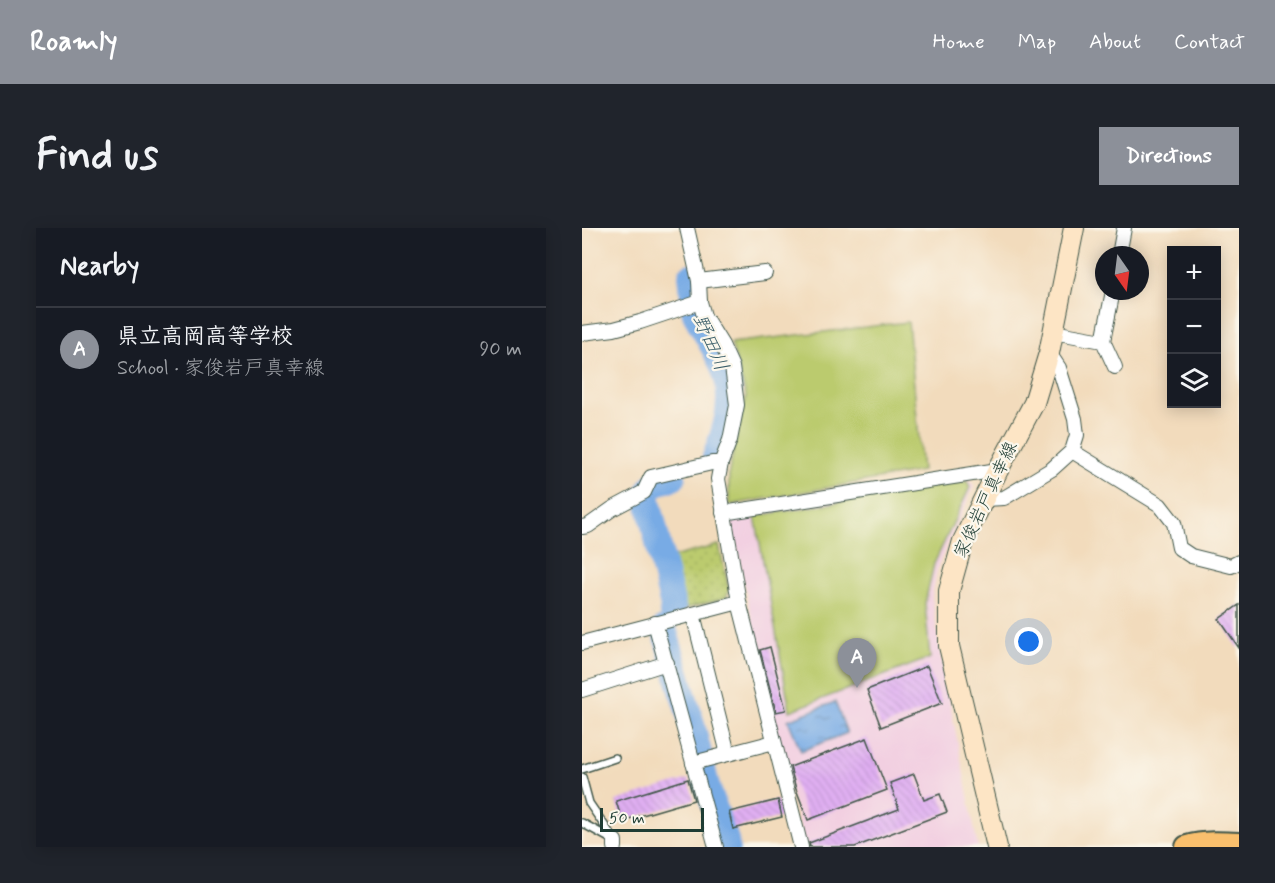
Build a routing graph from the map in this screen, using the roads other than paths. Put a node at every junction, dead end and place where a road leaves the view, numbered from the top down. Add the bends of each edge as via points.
1 (687, 228) edge
2 (1074, 228) edge
3 (1124, 228) edge
4 (1121, 246) edge
5 (765, 273) dead end
6 (699, 281) junction
7 (1111, 300) edge
8 (700, 302) junction
9 (1053, 332) junction
10 (582, 333) edge
11 (1103, 341) junction
12 (1049, 352) junction
13 (1115, 367) dead end
14 (1072, 451) junction
15 (721, 463) junction
16 (998, 470) junction
17 (985, 499) junction
18 (723, 513) junction
19 (582, 527) edge
20 (1239, 562) edge
21 (739, 602) junction
22 (693, 614) junction
23 (656, 623) junction
24 (582, 643) edge
25 (667, 663) junction
26 (582, 690) edge
27 (774, 742) junction
28 (728, 754) junction
29 (615, 758) dead end
30 (693, 763) junction
31 (582, 769) edge
32 (582, 777) edge
33 (583, 825) edge
34 (615, 844) edge
35 (1239, 844) edge
36 (716, 847) edge
37 (801, 847) edge
38 (997, 847) edge
39 (1187, 847) edge

1 - 6 street
2 - 9 main road, 家俊岩戸真幸線
3 - 4 street
5 - 6 street
6 - 8 street
7 - 11 street
8 - 10 street via 614,329
8 - 15 street via 732,367 737,405
9 - 11 street
9 - 12 main road, 家俊岩戸真幸線
11 - 13 street
12 - 14 street via 1059,368 1075,419 1077,435
12 - 16 main road, 家俊岩戸真幸線 via 1034,404
14 - 17 street via 1052,469 1004,498
14 - 20 street via 1160,505 1174,523 1179,548 1191,556 1231,566
15 - 18 street via 718,478
15 - 19 street via 651,477 644,492
16 - 17 main road, 家俊岩戸真幸線
16 - 18 street
17 - 38 main road, 家俊岩戸真幸線 via 963,541 949,591 949,646
18 - 21 street
21 - 22 street
21 - 27 street
22 - 23 street
22 - 28 street
23 - 24 street
23 - 25 street
25 - 26 street
25 - 30 street
27 - 28 street
27 - 37 street
28 - 30 street
29 - 31 lane
30 - 36 street
32 - 34 lane via 588,803
33 - 34 lane
35 - 39 main road

